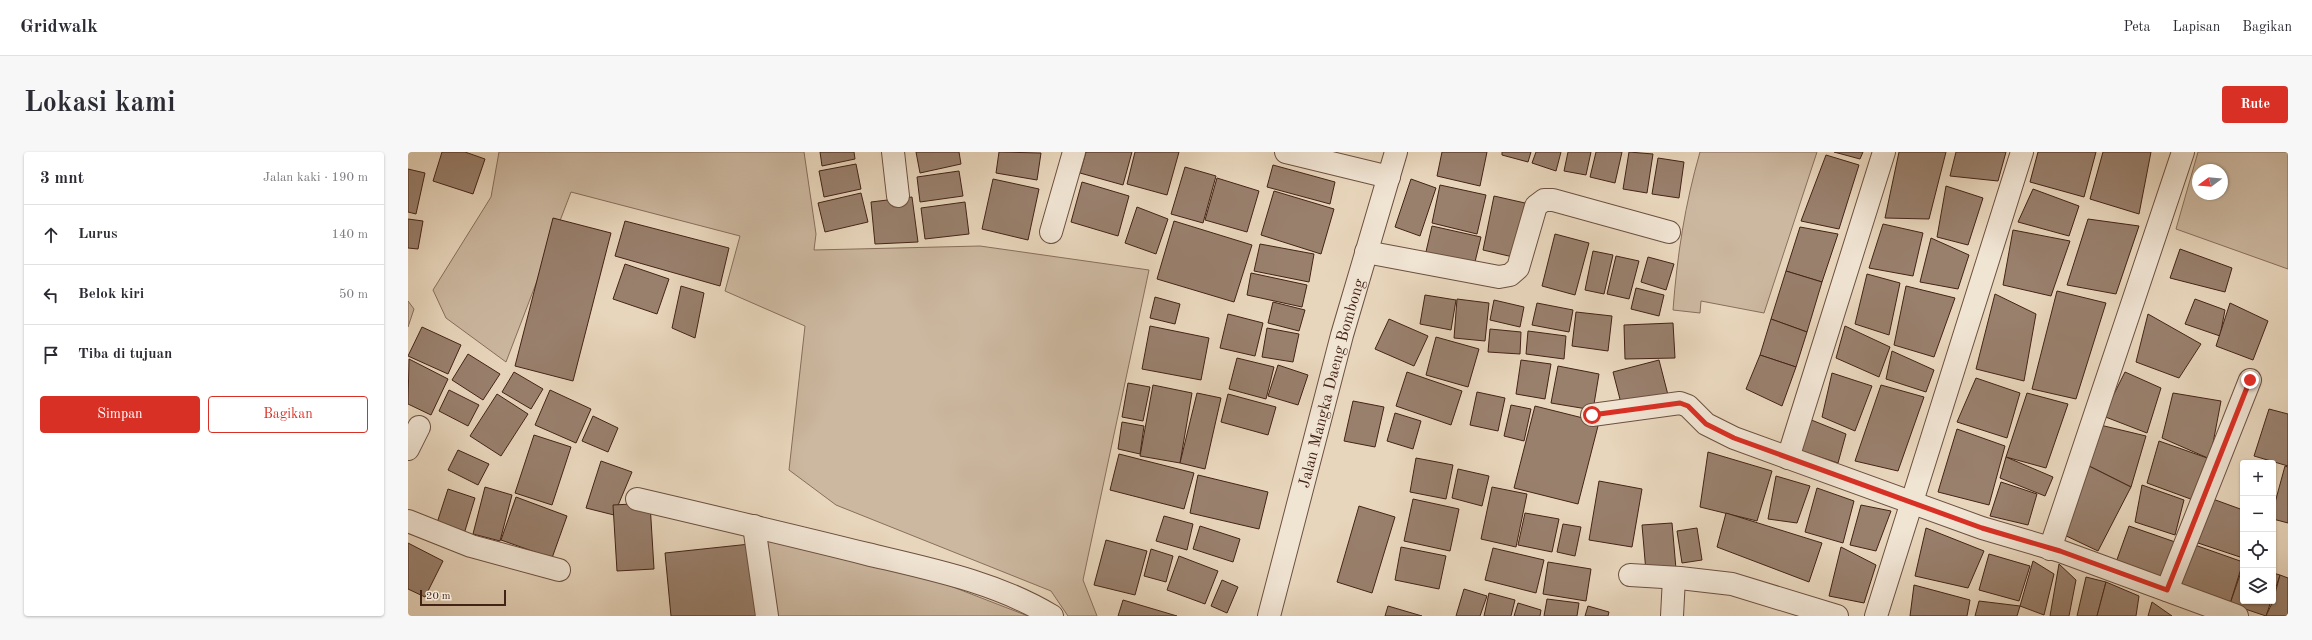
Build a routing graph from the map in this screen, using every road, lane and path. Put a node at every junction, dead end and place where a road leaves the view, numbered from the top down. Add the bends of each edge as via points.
1 (893, 152) edge
2 (1074, 152) edge
3 (1286, 152) edge
4 (1396, 152) edge
5 (1884, 152) edge
6 (2022, 152) edge
7 (2182, 152) edge
8 (1389, 177) junction
9 (898, 196) dead end
10 (1051, 232) dead end
11 (1669, 232) dead end
12 (1366, 252) junction
13 (2250, 380) dead end
14 (1592, 415) dead end
15 (419, 427) dead end
16 (408, 449) edge
17 (1788, 458) junction
18 (638, 499) dead end
19 (1911, 502) junction
20 (408, 521) edge
21 (754, 526) junction
22 (2050, 549) junction
23 (559, 570) dead end
24 (1630, 575) dead end
25 (1674, 578) junction
26 (2167, 590) junction
27 (767, 616) edge
28 (1052, 616) edge
29 (1269, 616) edge
30 (1672, 616) edge
31 (1837, 616) edge
32 (1876, 616) edge
33 (2237, 616) edge

1 - 9 street
2 - 10 street
3 - 8 street
4 - 8 street, Jalan Mangka Daeng Bombong
5 - 17 street
6 - 19 street
7 - 22 street
8 - 12 street, Jalan Mangka Daeng Bombong
11 - 12 street via 1553,200 1544,200 1536,206 1518,268 1510,274 1499,277
12 - 29 street, Jalan Mangka Daeng Bombong
13 - 26 street
14 - 17 street via 1680,403 1688,406 1706,424 1718,431
15 - 16 street
17 - 19 street
18 - 21 street
19 - 22 street
19 - 32 street
20 - 23 street via 471,546
21 - 27 street
21 - 28 street via 987,586 1033,604
22 - 26 street
24 - 25 street
25 - 30 street
25 - 31 street via 1743,587
26 - 33 street

